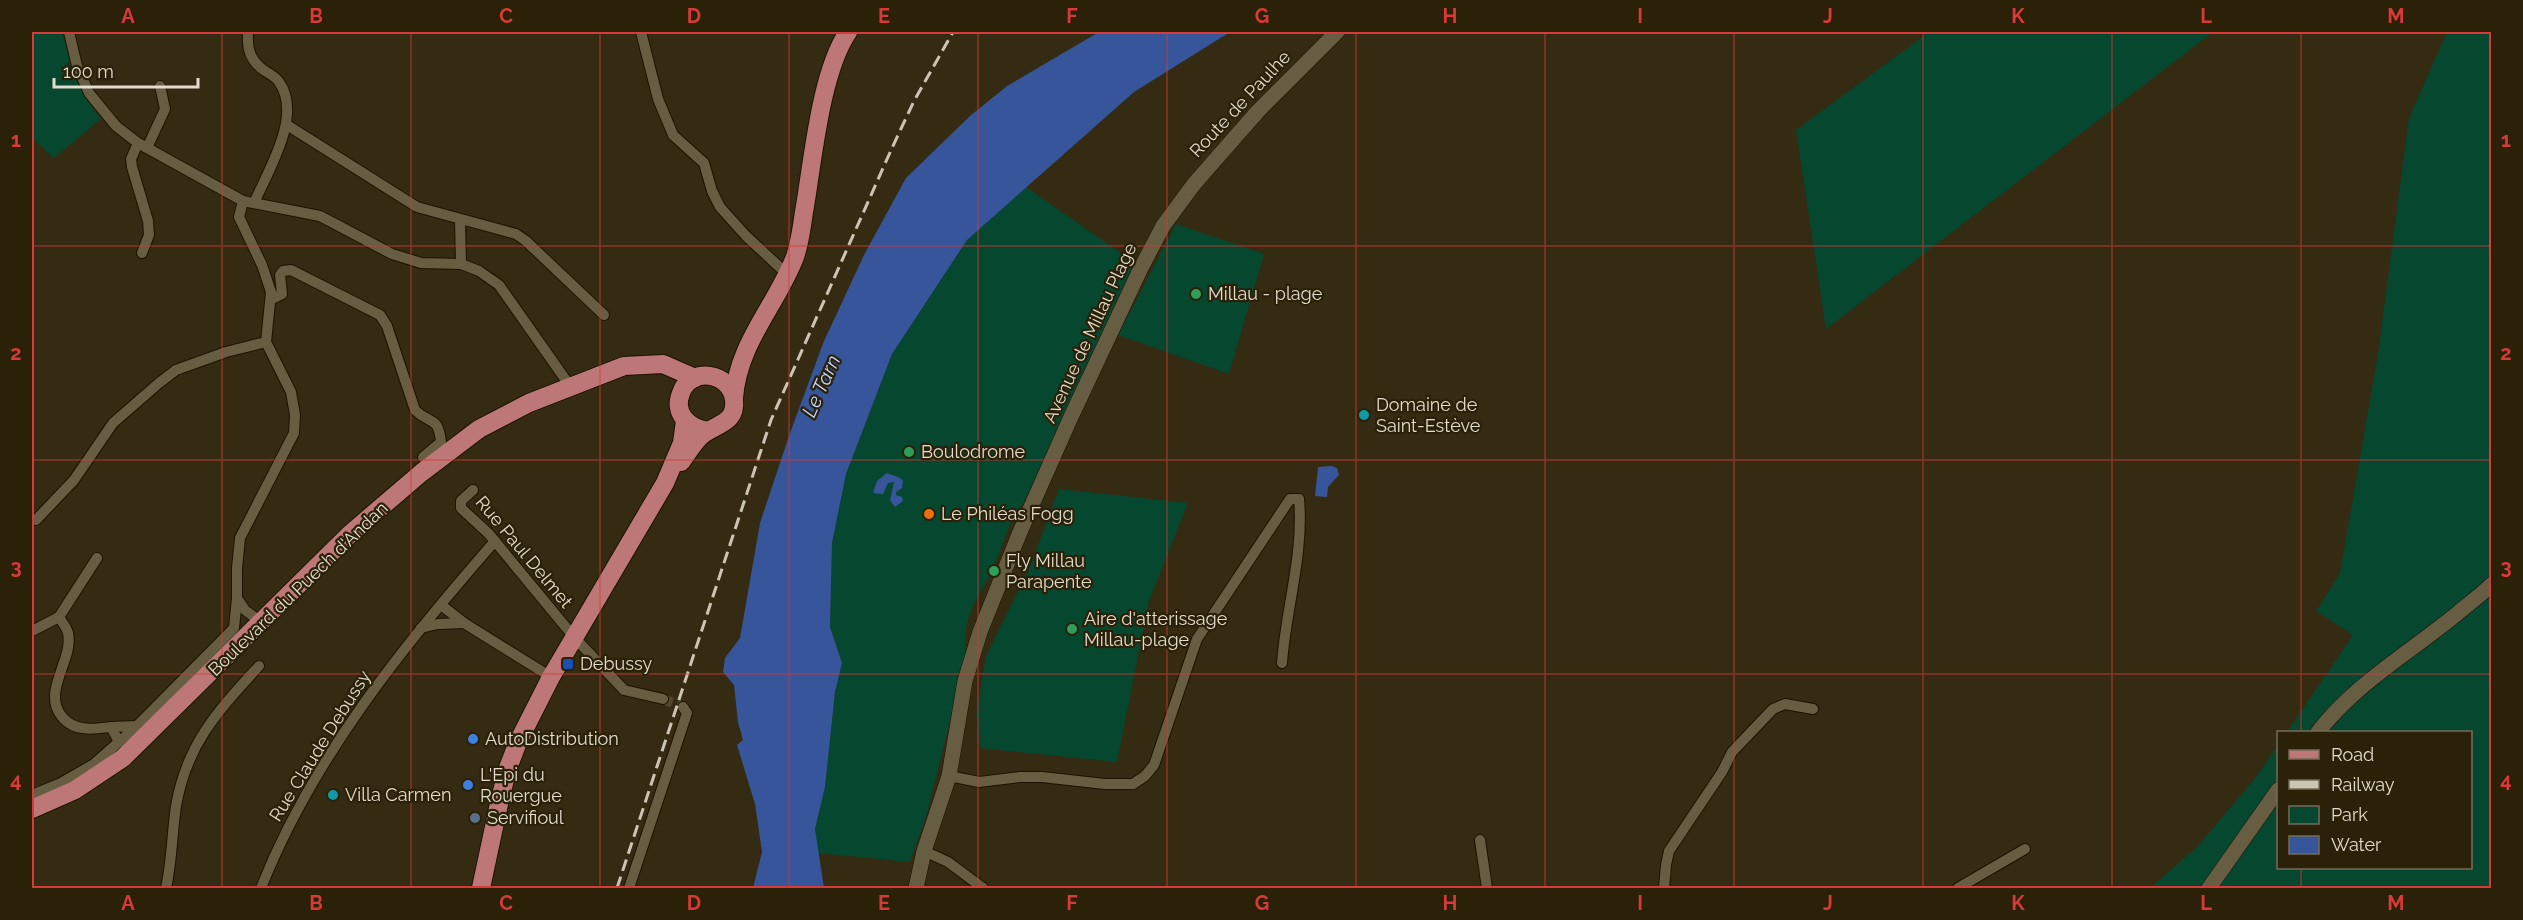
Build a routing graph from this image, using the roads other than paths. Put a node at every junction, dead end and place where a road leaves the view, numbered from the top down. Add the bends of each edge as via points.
1 (69, 32) edge
2 (248, 32) edge
3 (641, 32) edge
4 (848, 32) edge
5 (1337, 32) edge
6 (160, 86) dead end
7 (287, 125) junction
8 (142, 145) junction
9 (249, 202) junction
10 (1176, 207) joint
11 (460, 221) junction
12 (142, 253) dead end
13 (461, 264) junction
14 (787, 274) junction
15 (272, 298) junction
16 (604, 315) dead end
17 (266, 342) junction
18 (748, 342) junction
19 (644, 365) junction
20 (702, 376) junction
21 (570, 386) junction
22 (680, 394) junction
23 (734, 398) junction
24 (685, 421) junction
25 (708, 431) junction
26 (423, 458) dead end
27 (665, 483) junction
28 (473, 490) dead end
29 (36, 520) dead end
30 (495, 541) junction
31 (98, 558) dead end
32 (2492, 584) edge
33 (237, 598) junction
34 (441, 605) junction
35 (59, 617) junction
36 (261, 622) junction
37 (464, 623) junction
38 (421, 628) junction
39 (32, 631) edge
40 (574, 637) junction
41 (1282, 663) dead end
42 (260, 666) dead end
43 (551, 677) junction
44 (663, 699) tunnel mouth
45 (683, 707) dead end
46 (1813, 709) dead end
47 (137, 726) junction
48 (111, 727) junction
49 (2319, 731) edge
50 (119, 742) junction
51 (949, 776) junction
52 (2277, 791) edge
53 (32, 795) edge
54 (32, 809) edge
55 (1480, 840) dead end
56 (2025, 849) dead end
57 (924, 851) junction
58 (166, 888) edge
59 (261, 888) edge
60 (481, 888) edge
61 (629, 888) edge
62 (916, 888) edge
63 (983, 888) edge
64 (1487, 888) edge
65 (1665, 888) edge
66 (1958, 888) edge
67 (2209, 888) edge

1 - 8 street via 89,93 116,126
2 - 7 street via 252,61 278,80 285,92
3 - 14 street via 658,99 672,135 704,163 720,207
4 - 14 main road via 828,81 798,246
5 - 10 street, Route de Paulhe via 1258,111
6 - 8 street via 165,109
7 - 9 street
7 - 11 street via 417,207
8 - 9 street
8 - 12 street via 131,159 148,221 149,236
9 - 13 street via 320,216 392,254 422,263
9 - 15 street via 239,218 262,265
10 - 51 street, Avenue de Millau Plage via 1114,322 1020,532 965,681
11 - 13 street
11 - 16 street via 516,234
13 - 21 street via 499,285
14 - 18 main road
15 - 17 street
15 - 26 street via 282,294 280,275 291,270 380,315 416,410 439,428 441,442
17 - 29 street via 176,370 159,383 113,423 74,480
17 - 33 street via 291,392 294,433 240,538
18 - 20 main road via 729,364
18 - 23 main road
19 - 20 main road, Boulevard du Puech d'Andan via 663,364
19 - 21 main road, Boulevard du Puech d'Andan via 624,366
19 - 22 main road via 668,376
20 - 22 main road via 686,384
20 - 23 main road via 726,383
21 - 36 main road, Boulevard du Puech d'Andan via 504,415 450,450 351,533
22 - 24 main road via 679,408
23 - 25 main road via 734,410 728,420
24 - 25 main road
24 - 27 main road via 682,443
25 - 27 main road
27 - 40 main road
28 - 30 street, Rue Paul Delmet via 461,501 461,508
30 - 34 street, Rue Claude Debussy
30 - 40 street, Rue Paul Delmet
31 - 35 street
32 - 49 street via 2376,673 2349,696
33 - 36 street
33 - 47 street via 234,628
34 - 37 street
34 - 38 street, Rue Claude Debussy
35 - 39 street
35 - 48 street via 69,641 55,695 58,710 78,728
36 - 54 main road, Boulevard du Puech d'Andan via 123,758 75,790
37 - 38 street
37 - 43 street
38 - 59 street, Rue Claude Debussy via 400,652 325,763 284,834
40 - 43 main road
40 - 44 street, Rue Paul Delmet via 624,690
41 - 51 street via 1302,528 1299,499 1290,499 1197,639 1154,765 1145,776 1133,784 1042,777 978,782
42 - 58 street via 213,717 194,749 177,803
43 - 60 main road via 508,768
45 - 61 street via 687,713
46 - 65 street via 1785,704 1773,709 1732,752 1670,851
47 - 48 street
47 - 50 street
48 - 50 street
50 - 53 street via 94,764
51 - 57 street, Avenue de Millau Plage
52 - 67 street
55 - 64 street
56 - 66 street
57 - 62 street, Avenue de Millau Plage
57 - 63 street via 948,862

